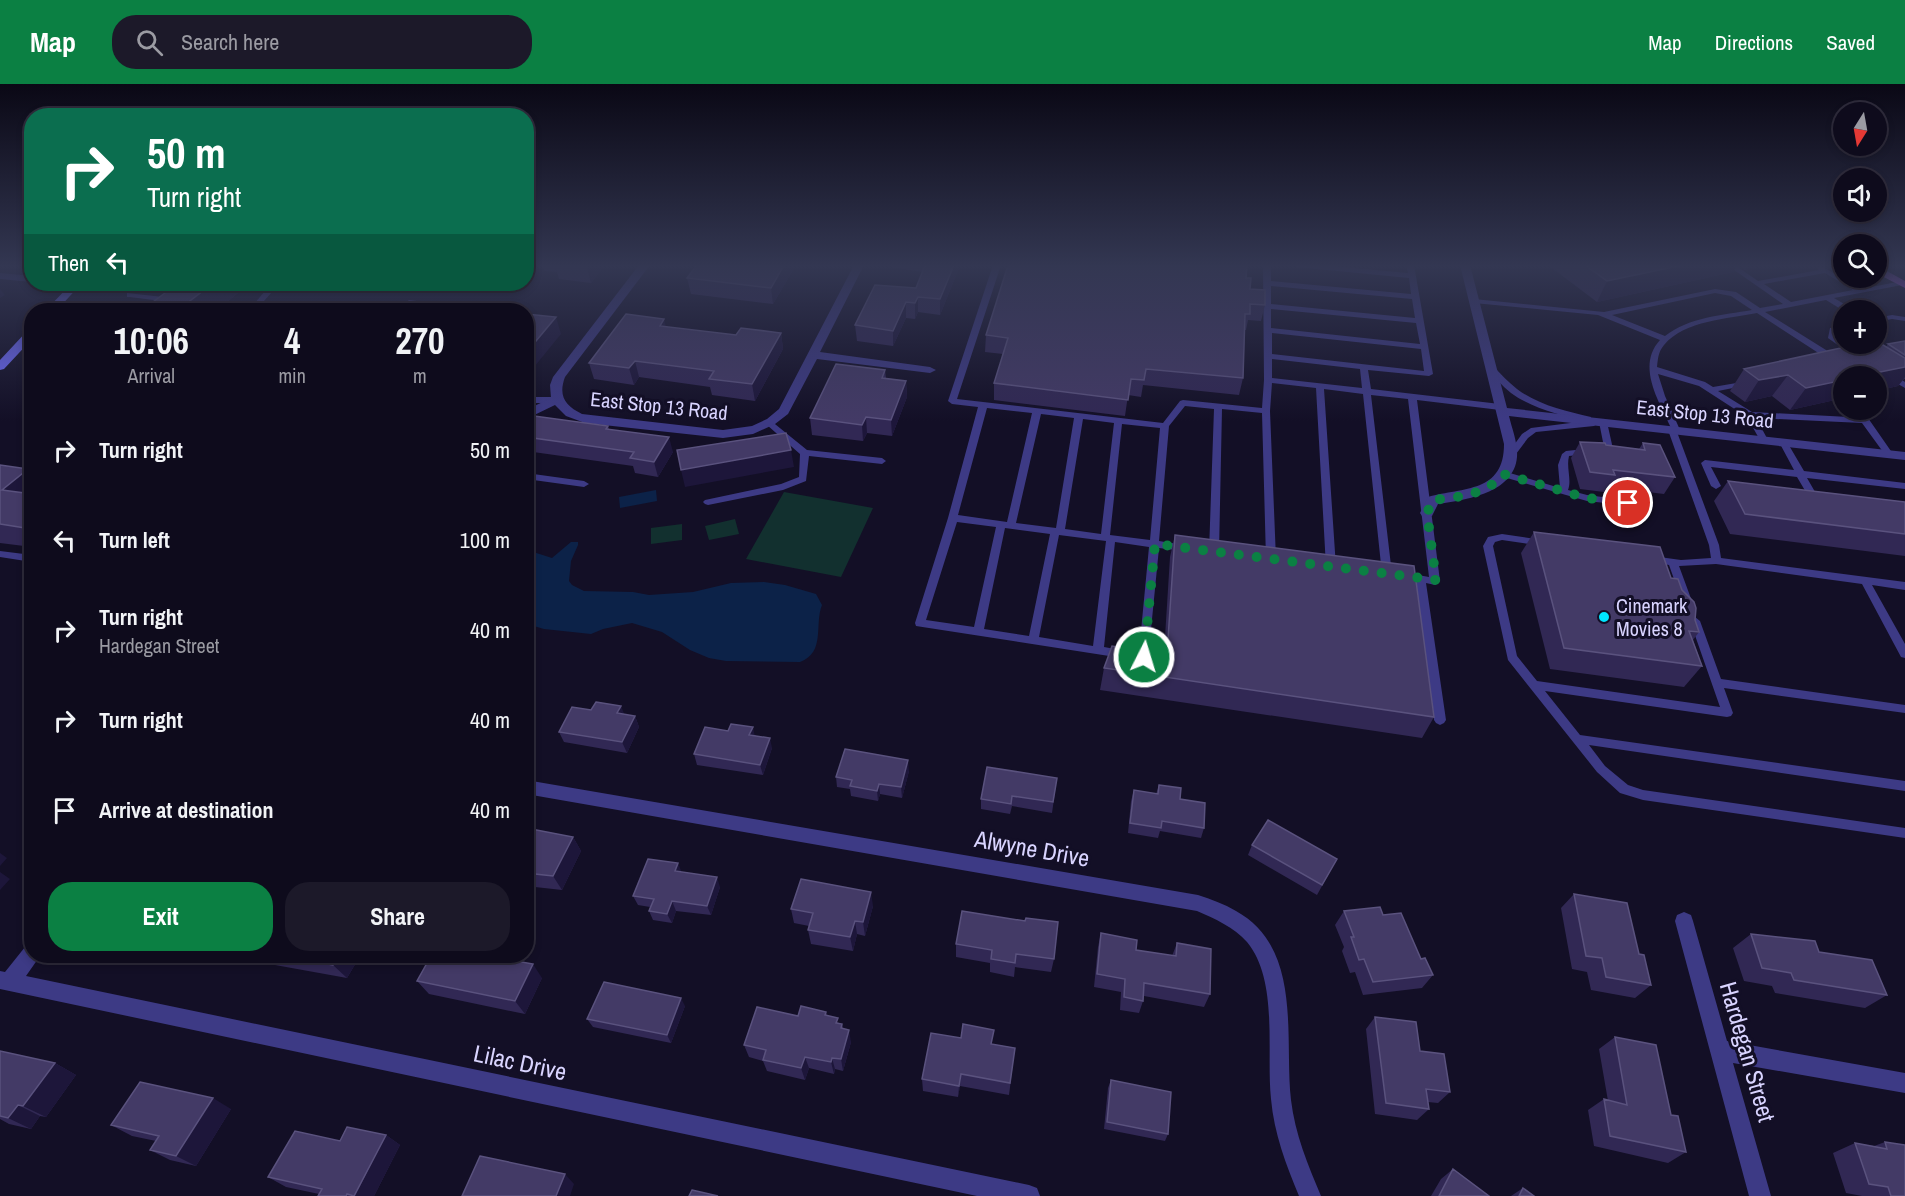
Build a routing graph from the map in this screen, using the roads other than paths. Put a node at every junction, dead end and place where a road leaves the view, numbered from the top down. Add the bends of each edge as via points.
1 (605, 317) edge
2 (833, 317) edge
3 (980, 317) edge
4 (1268, 317) edge
5 (1378, 317) edge
6 (1419, 317) edge
7 (1478, 317) edge
8 (1608, 317) edge
9 (1721, 317) edge
10 (1767, 317) edge
11 (1887, 318) edge
12 (1905, 319) edge
13 (1420, 321) junction
14 (1268, 330) junction
15 (1664, 339) junction
16 (24, 340) edge
17 (1424, 347) junction
18 (1856, 354) edge
19 (813, 355) junction
20 (1268, 356) junction
21 (1862, 358) edge
22 (0, 366) edge
23 (1364, 367) junction
24 (1490, 368) junction
25 (1817, 368) edge
26 (930, 370) dead end
27 (1653, 370) junction
28 (1887, 374) edge
29 (1268, 380) junction
30 (1758, 381) edge
31 (1320, 386) junction
32 (1905, 386) edge
33 (1711, 390) junction
34 (1366, 392) junction
35 (1412, 397) junction
36 (534, 401) edge
37 (557, 402) junction
38 (983, 405) junction
39 (1218, 406) junction
40 (1500, 409) junction
41 (1037, 411) junction
42 (1266, 411) junction
43 (534, 412) edge
44 (1750, 415) junction
45 (1079, 416) junction
46 (1118, 421) junction
47 (1603, 422) junction
48 (764, 425) junction
49 (1165, 426) junction
50 (1674, 430) junction
51 (1764, 440) junction
52 (1783, 442) junction
53 (805, 453) junction
54 (1889, 454) junction
55 (1510, 456) junction
56 (1905, 456) edge
57 (882, 461) dead end
58 (1503, 474) junction
59 (1800, 474) junction
60 (534, 477) edge
61 (1692, 483) junction
62 (584, 484) dead end
63 (1716, 486) junction
64 (1905, 486) edge
65 (1727, 487) edge
66 (1562, 492) junction
67 (1802, 496) edge
68 (1813, 497) junction
69 (1824, 498) edge
70 (708, 502) dead end
71 (1648, 506) dead end
72 (1427, 513) junction
73 (953, 518) junction
74 (1006, 525) junction
75 (1057, 532) junction
76 (1108, 538) junction
77 (1155, 544) junction
78 (1559, 545) edge
79 (1190, 549) edge
80 (1202, 550) edge
81 (1214, 552) junction
82 (0, 554) edge
83 (1226, 554) edge
84 (1639, 557) edge
85 (24, 558) edge
86 (1260, 558) edge
87 (1716, 561) junction
88 (1673, 562) junction
89 (1342, 569) edge
90 (1376, 573) edge
91 (1388, 574) junction
92 (1420, 578) junction
93 (1865, 580) junction
94 (1905, 586) edge
95 (978, 632) junction
96 (1033, 640) junction
97 (1098, 650) junction
98 (1905, 654) edge
99 (1717, 683) junction
100 (1534, 685) junction
101 (1905, 709) edge
102 (1440, 720) dead end
103 (1577, 739) junction
104 (1905, 786) edge
105 (534, 788) edge
106 (1905, 833) edge
107 (1684, 921) dead end
108 (24, 961) edge
109 (4, 981) edge
110 (1719, 1050) junction
111 (1905, 1083) edge
112 (1029, 1196) edge
113 (1310, 1196) edge
114 (1761, 1196) edge

1 - 37 street via 559,377 555,388
2 - 19 street
3 - 38 lane via 952,401
4 - 14 lane
5 - 13 lane
6 - 13 lane
7 - 24 street
8 - 15 lane
9 - 15 lane via 1694,322
10 - 25 lane via 1830,358 1828,366
11 - 12 lane
13 - 17 lane
14 - 17 lane
14 - 20 lane
15 - 27 lane via 1655,351
16 - 22 main road
17 - 23 lane via 1429,374
18 - 21 lane
19 - 26 street
19 - 48 street via 786,408
20 - 23 lane
20 - 29 lane
23 - 34 lane
24 - 40 street
24 - 47 lane via 1528,399
27 - 33 lane
27 - 50 lane
28 - 32 lane
29 - 31 lane
29 - 42 lane
30 - 33 lane
31 - 34 lane
31 - 89 lane via 1326,567
33 - 44 lane
34 - 35 lane
34 - 91 lane
35 - 40 lane
35 - 72 lane
36 - 37 lane
37 - 43 street
37 - 48 street, East Stop 13 Road via 569,412 595,420 723,434 737,434
38 - 41 lane
38 - 73 lane
39 - 42 lane
39 - 49 lane via 1183,403
39 - 81 lane
40 - 47 street, East Stop 13 Road
40 - 55 street
41 - 45 lane
41 - 74 lane
42 - 86 lane via 1276,560
44 - 51 lane
44 - 54 lane via 1865,420
45 - 46 lane
45 - 75 lane
46 - 49 lane
46 - 76 lane
47 - 50 street, East Stop 13 Road
47 - 55 lane via 1534,430
47 - 66 lane via 1609,449 1566,453
48 - 53 lane
49 - 77 lane
50 - 51 street, East Stop 13 Road
50 - 61 lane
51 - 52 street, East Stop 13 Road
52 - 54 street, East Stop 13 Road
52 - 59 lane
53 - 57 lane
53 - 70 lane via 803,479 783,487
54 - 56 street, East Stop 13 Road
55 - 58 street
58 - 66 lane
58 - 72 street via 1483,490 1433,500
59 - 63 lane via 1705,464
59 - 64 lane
59 - 68 lane
60 - 62 lane
61 - 63 lane
61 - 87 lane
63 - 65 lane
66 - 71 lane
67 - 68 lane
68 - 69 lane
72 - 92 lane via 1436,580
73 - 74 lane
73 - 95 lane via 920,623
74 - 75 lane
74 - 95 lane
75 - 76 lane
75 - 96 lane
76 - 77 lane
76 - 97 lane
77 - 79 lane
77 - 97 lane via 1144,657
78 - 100 lane via 1502,537 1491,539 1488,546 1512,657
80 - 81 lane
81 - 83 lane
82 - 85 lane
84 - 88 lane
87 - 88 lane
87 - 93 lane
88 - 99 lane
90 - 91 lane
91 - 92 lane
92 - 102 lane
93 - 94 lane
93 - 98 lane
95 - 96 lane
96 - 97 lane
99 - 100 lane via 1727,713
99 - 101 lane
100 - 103 lane
103 - 104 lane
103 - 106 lane via 1601,769 1624,789 1643,795
105 - 113 street, Alwyne Drive via 1198,903 1231,918 1258,944 1275,975 1283,1112
107 - 110 street, Hardegan Street
108 - 109 street
109 - 112 street, Lilac Drive
110 - 111 street
110 - 114 street, Hardegan Street

